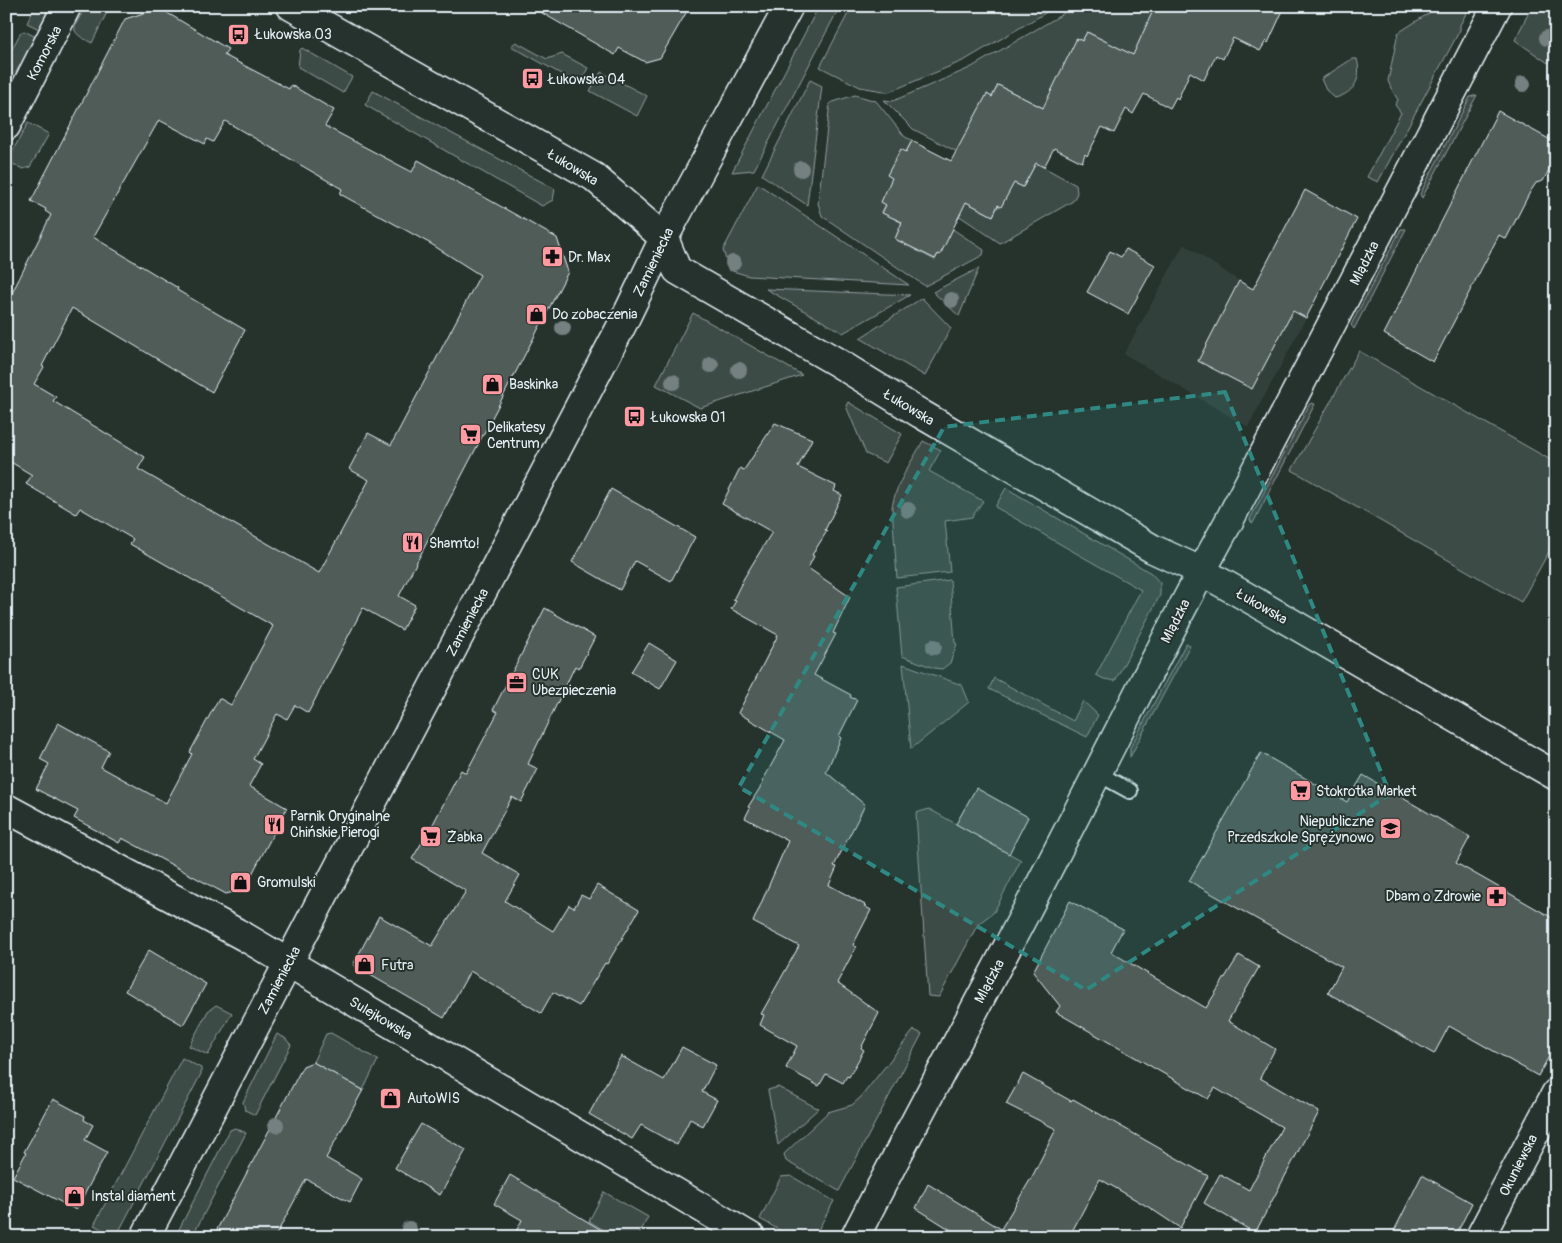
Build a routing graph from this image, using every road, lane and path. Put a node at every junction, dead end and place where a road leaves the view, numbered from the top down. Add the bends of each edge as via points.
1 (67, 6) edge
2 (291, 6) edge
3 (789, 6) edge
4 (1497, 6) edge
5 (6, 126) edge
6 (664, 238) junction
7 (1201, 571) junction
8 (1097, 773) junction
9 (1556, 776) edge
10 (1130, 791) dead end
11 (6, 808) edge
12 (289, 963) junction
13 (1556, 1093) edge
14 (145, 1237) edge
15 (751, 1237) edge
16 (855, 1237) edge
17 (1480, 1237) edge

1 - 5 street, Komorska
2 - 6 street, Łukowska via 594,177
3 - 6 street, Zamieniecka
4 - 7 street, Mlądzka
6 - 7 street, Łukowska via 677,270 684,275 1153,549
6 - 12 street, Zamieniecka via 624,321
7 - 8 street, Mlądzka
7 - 9 street, Łukowska
8 - 10 lane
8 - 16 street, Mlądzka
11 - 12 street, Sulejkowska
12 - 14 street, Zamieniecka
12 - 15 street, Sulejkowska
13 - 17 street, Okuniewska

